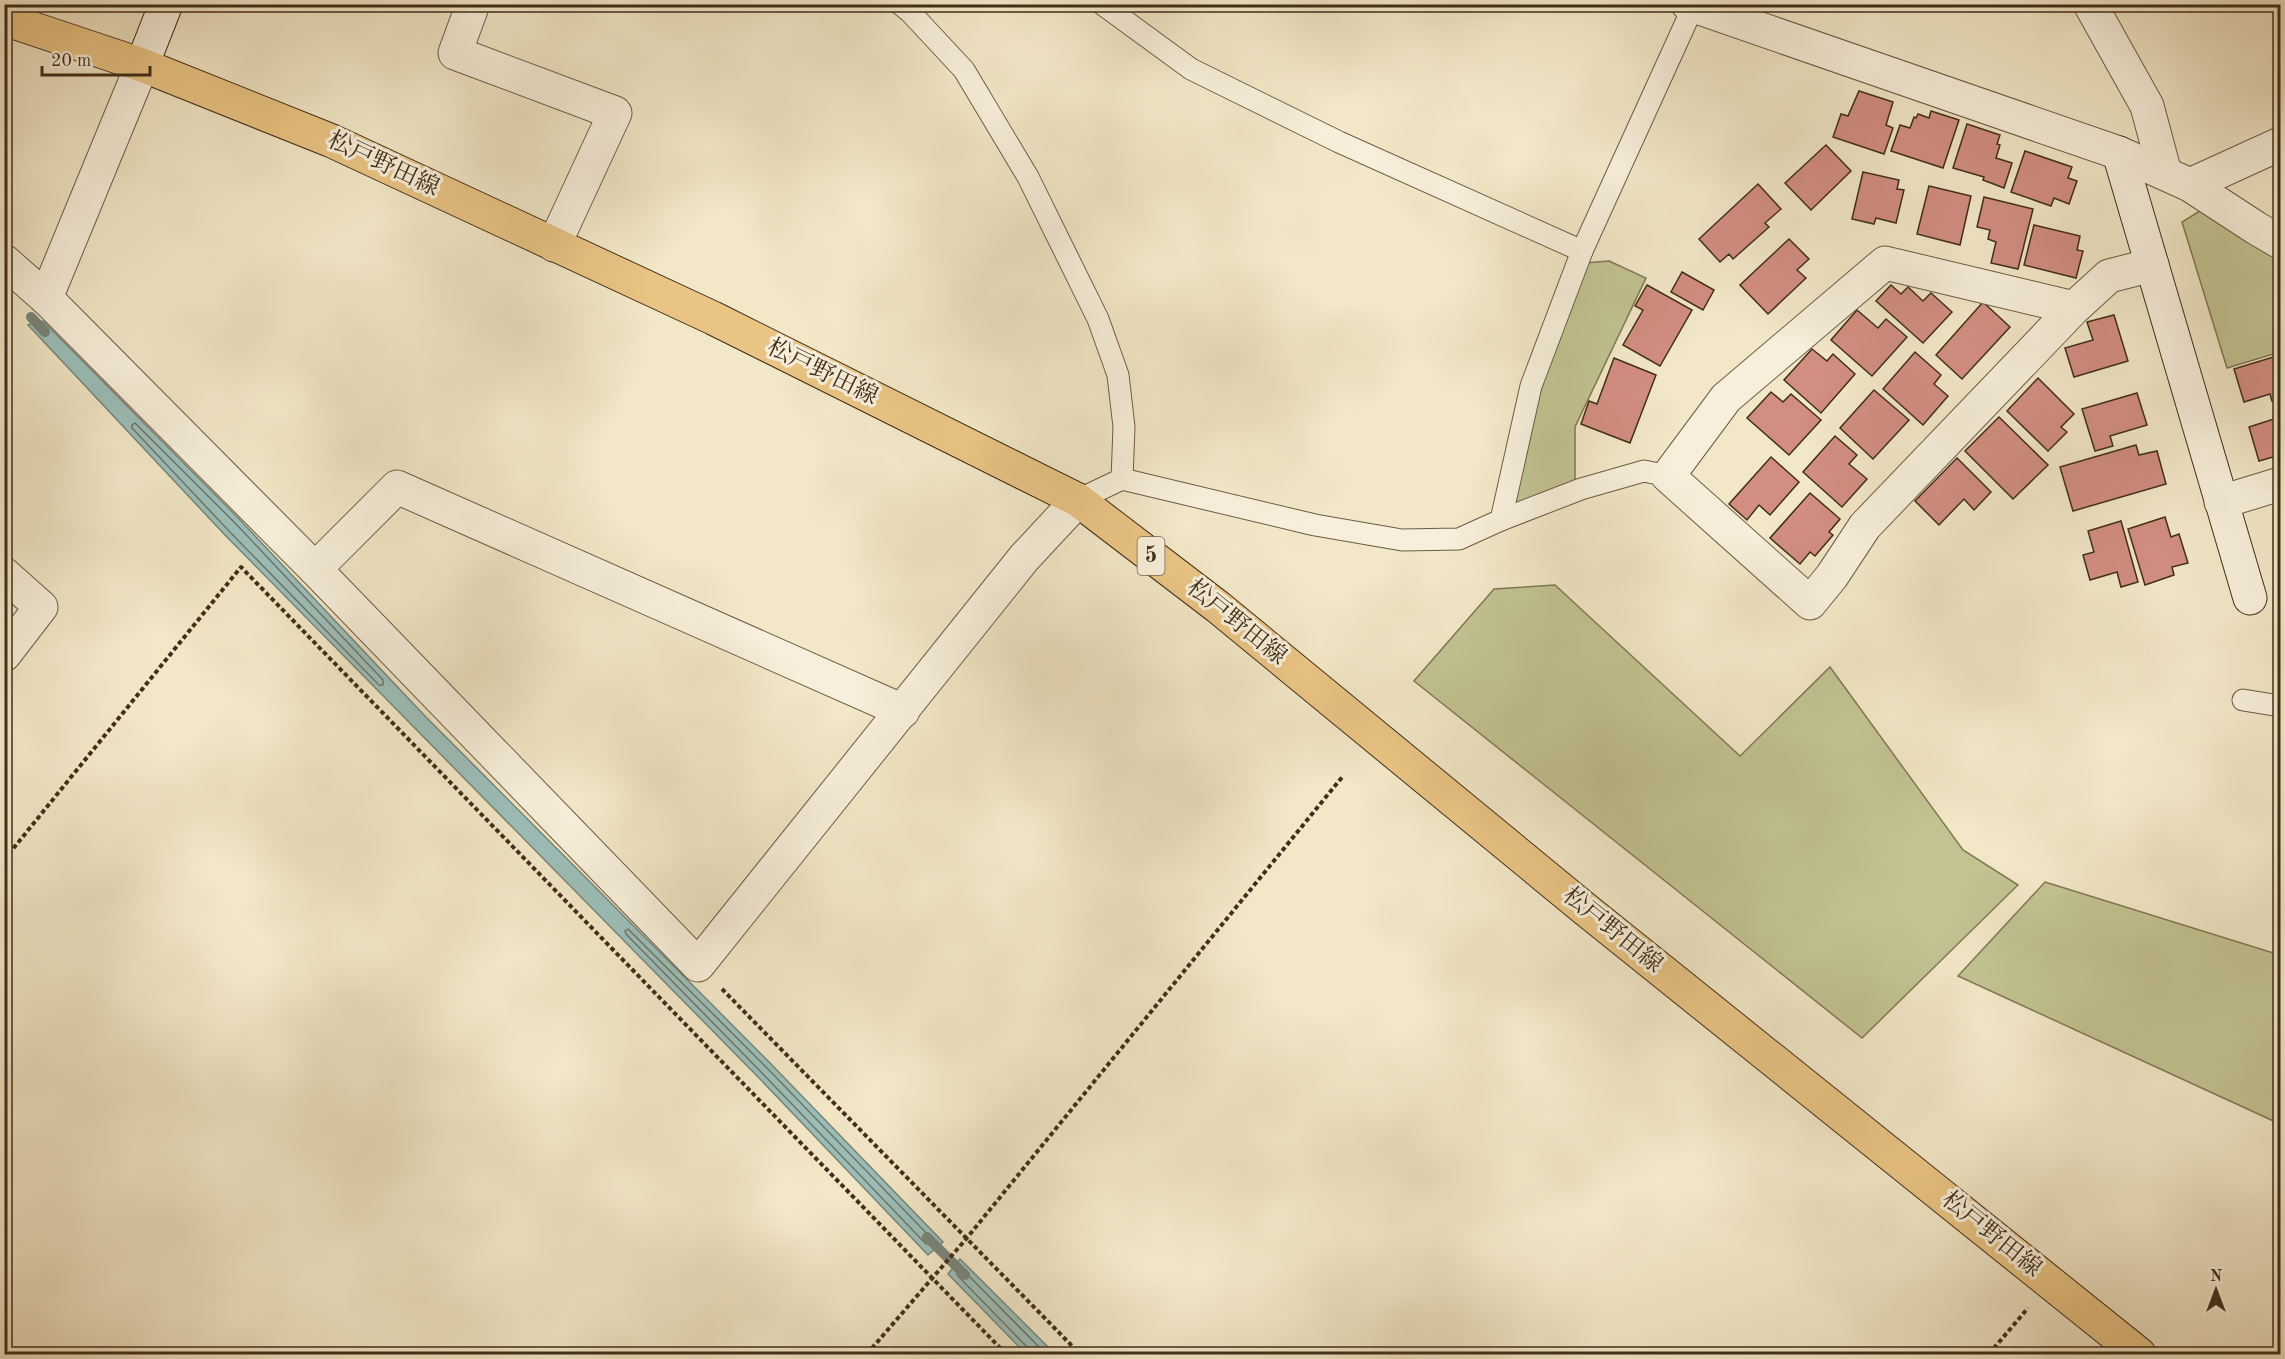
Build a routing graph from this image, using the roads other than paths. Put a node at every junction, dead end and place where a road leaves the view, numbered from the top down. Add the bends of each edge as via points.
1 (166, 4) edge
2 (473, 4) edge
3 (900, 4) edge
4 (1102, 4) edge
5 (2090, 4) edge
6 (1692, 5) edge
7 (4, 19) edge
8 (142, 65) junction
9 (2280, 144) edge
10 (2119, 153) junction
11 (2177, 179) junction
12 (2280, 242) edge
13 (554, 245) junction
14 (1582, 251) junction
15 (4, 261) edge
16 (2152, 265) junction
17 (46, 298) junction
18 (2074, 308) junction
19 (1668, 477) junction
20 (1122, 480) junction
21 (2280, 484) edge
22 (1078, 500) junction
23 (2222, 502) junction
24 (1501, 520) junction
25 (315, 569) junction
26 (4, 574) edge
27 (2250, 598) dead end
28 (4, 655) edge
29 (2242, 700) dead end
30 (2280, 706) edge
31 (903, 711) junction
32 (2139, 1354) edge

1 - 8 street
2 - 13 street via 454,53 615,113
3 - 20 lane via 964,69 1028,177 1098,319 1118,375 1124,427
4 - 14 lane via 1191,69 1339,142
5 - 11 street via 2147,106
6 - 10 street
6 - 14 lane
7 - 8 main road, 松戸野田線 / 5
8 - 13 main road, 松戸野田線 / 5 via 332,141
8 - 17 street
9 - 11 street
10 - 11 street
10 - 16 street
11 - 12 street
13 - 22 main road, 松戸野田線 / 5 via 713,318
14 - 24 lane via 1531,386
15 - 17 street
16 - 18 street via 2109,276
16 - 23 street
17 - 25 street
18 - 19 street via 1885,263 1726,398
18 - 19 street via 1872,519 1810,603
19 - 24 lane via 1644,471 1581,489
20 - 22 lane
20 - 24 lane via 1315,525 1402,540 1459,539
21 - 23 street
22 - 31 street via 1024,558
22 - 32 main road, 松戸野田線 / 5 via 1218,607 1585,909
23 - 27 street
25 - 31 street via 397,487
25 - 31 street via 698,965
26 - 28 street via 41,606
29 - 30 lane

